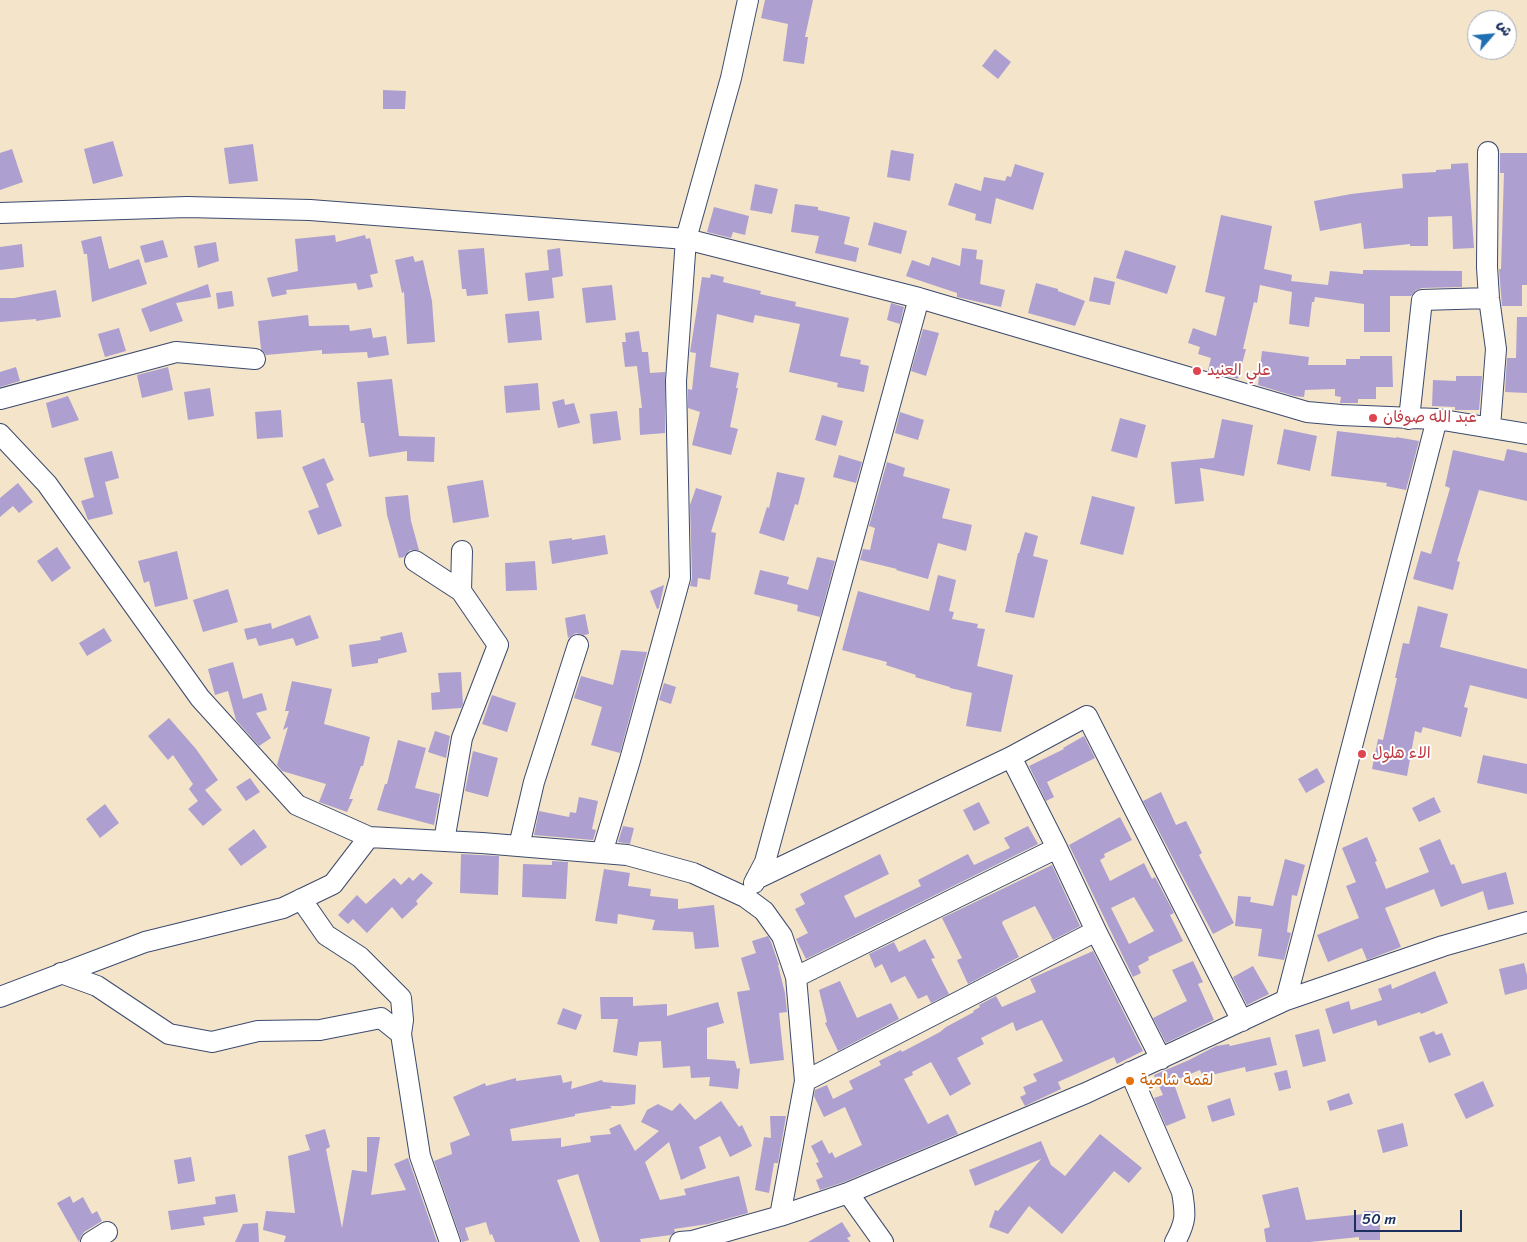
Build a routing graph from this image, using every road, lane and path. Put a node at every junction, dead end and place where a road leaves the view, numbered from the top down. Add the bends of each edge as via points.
1 (748, 0) edge
2 (1488, 152) dead end
3 (0, 213) edge
4 (686, 239) junction
5 (919, 298) junction
6 (1489, 298) junction
7 (255, 359) dead end
8 (0, 399) edge
9 (1409, 419) junction
10 (1437, 419) junction
11 (1490, 426) junction
12 (0, 434) edge
13 (1527, 434) edge
14 (462, 551) dead end
15 (415, 561) dead end
16 (461, 591) junction
17 (578, 645) dead end
18 (1011, 757) junction
19 (369, 837) junction
20 (444, 841) junction
21 (519, 846) junction
22 (1057, 848) junction
23 (602, 853) junction
24 (756, 880) junction
25 (745, 897) junction
26 (301, 899) junction
27 (1527, 922) edge
28 (1096, 931) junction
29 (61, 973) junction
30 (796, 977) junction
31 (0, 997) edge
32 (1286, 1000) junction
33 (1242, 1021) junction
34 (401, 1034) junction
35 (1161, 1059) junction
36 (1130, 1072) junction
37 (805, 1081) junction
38 (848, 1193) junction
39 (780, 1216) junction
40 (450, 1242) edge
41 (680, 1242) edge
42 (883, 1242) edge
43 (1175, 1242) edge

1 - 4 street via 731,78
2 - 6 street
3 - 4 street via 187,207 310,210
4 - 5 street
4 - 23 street via 676,381 680,578
5 - 9 street via 1307,412
5 - 24 street via 765,862
6 - 9 street via 1422,300
6 - 11 street via 1496,349
7 - 8 street via 176,352
9 - 10 street
10 - 11 street
10 - 32 street
11 - 13 street
12 - 19 street via 47,484 200,698 297,805
14 - 16 street
15 - 16 street
16 - 20 street via 498,646 462,738
17 - 21 street via 534,782
18 - 22 street
18 - 24 street
18 - 33 street via 1087,716
19 - 20 street
19 - 26 street via 333,884
20 - 21 street
21 - 23 street
22 - 28 street
22 - 30 street
23 - 25 street via 627,855 694,873
24 - 25 street
25 - 30 street via 764,911 782,936
26 - 29 street via 283,908 145,942
26 - 34 street via 326,935 360,957 401,998
27 - 32 street via 1443,946
28 - 35 street
28 - 37 street
29 - 31 street
29 - 34 street via 97,986 169,1034 212,1042 258,1031 320,1030 381,1018
30 - 37 street
32 - 33 street
33 - 35 street
34 - 40 street via 420,1156
35 - 36 street
36 - 38 street
36 - 43 street via 1182,1192 1186,1213
37 - 39 street
38 - 39 street
38 - 42 street
39 - 41 street

